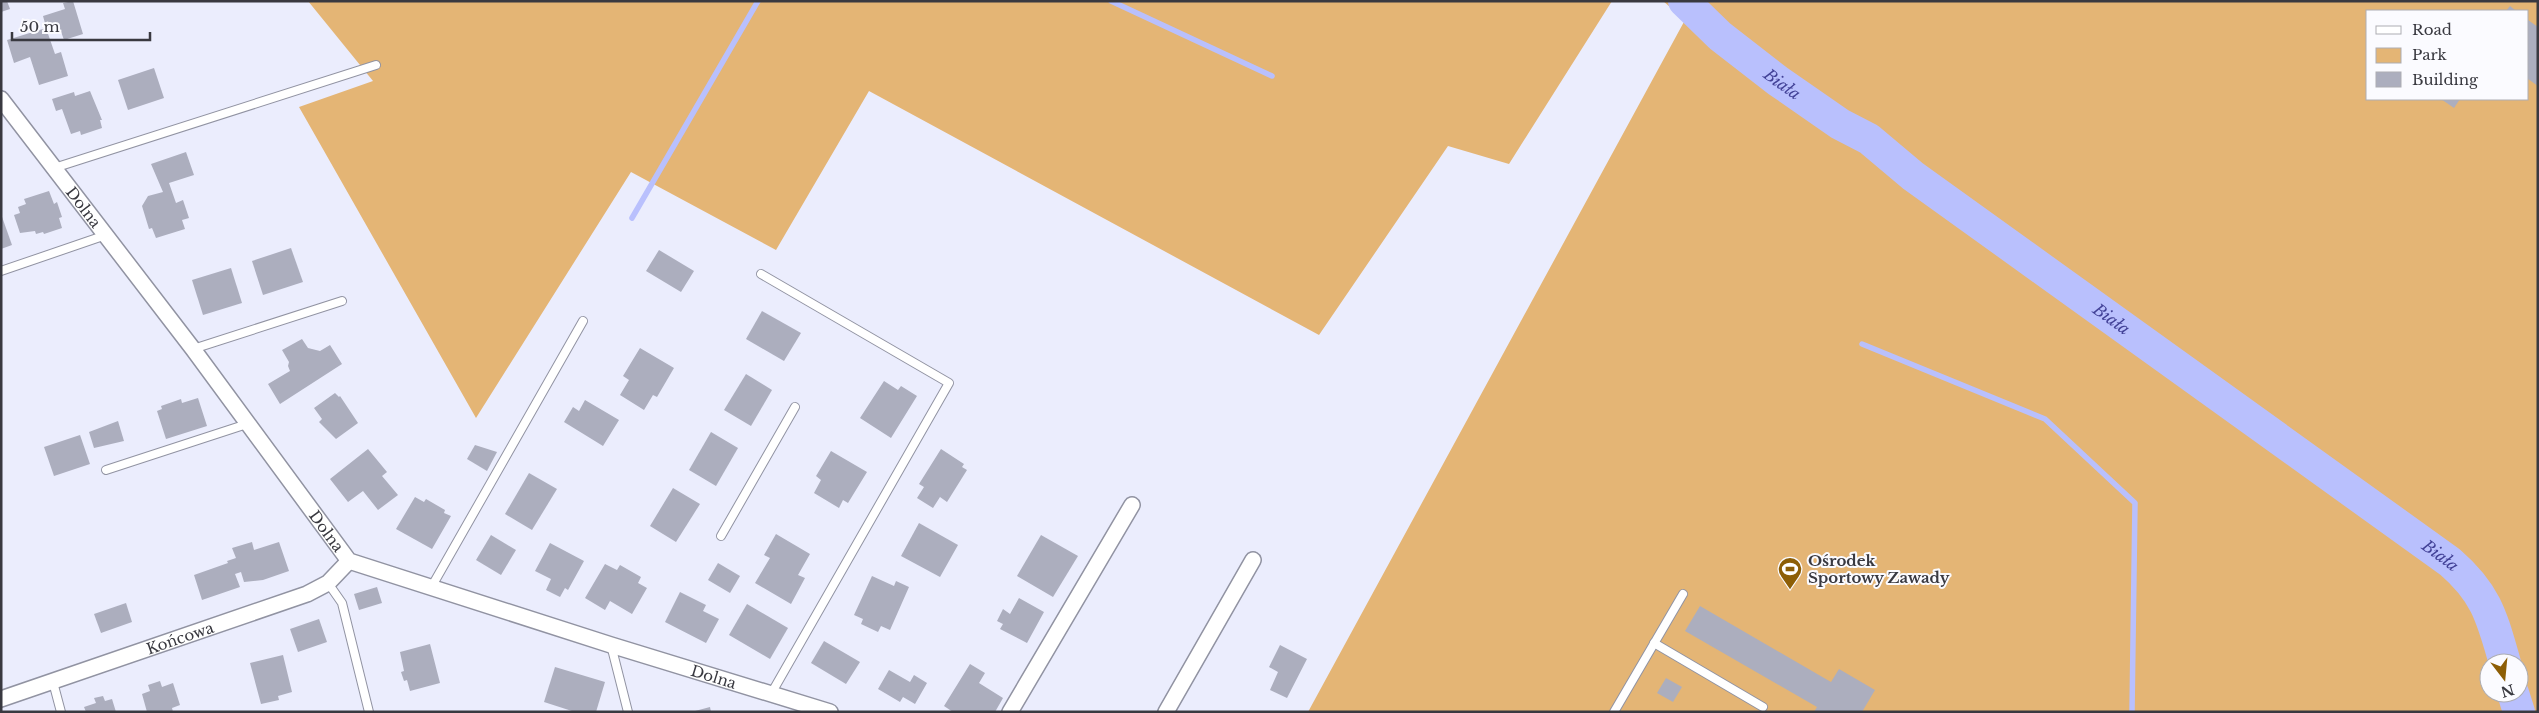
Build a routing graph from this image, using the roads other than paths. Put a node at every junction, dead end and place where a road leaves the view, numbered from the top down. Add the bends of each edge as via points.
1 (376, 64) dead end
2 (1, 98) edge
3 (54, 168) junction
4 (106, 235) junction
5 (1, 271) edge
6 (761, 274) dead end
7 (342, 301) dead end
8 (584, 321) dead end
9 (193, 349) junction
10 (795, 407) dead end
11 (247, 424) junction
12 (106, 470) dead end
13 (1132, 505) dead end
14 (721, 536) dead end
15 (1253, 560) dead end
16 (349, 561) junction
17 (328, 584) junction
18 (432, 586) junction
19 (1683, 594) dead end
20 (1654, 643) junction
21 (611, 645) junction
22 (53, 682) junction
23 (771, 694) junction
24 (1, 700) edge
25 (1763, 707) dead end
26 (826, 711) edge
27 (61, 712) edge
28 (369, 712) edge
29 (628, 712) edge
30 (1010, 712) edge
31 (1166, 712) edge
32 (1614, 712) edge

1 - 3 lane
2 - 3 street, Dolna
3 - 4 street, Dolna
4 - 5 lane
4 - 9 street, Dolna
6 - 23 lane via 948,383
7 - 9 lane
8 - 18 lane
9 - 11 street, Dolna
10 - 14 lane
11 - 12 lane
11 - 16 street, Dolna
13 - 30 street
15 - 31 street
16 - 17 street, Końcowa
16 - 18 street, Dolna
17 - 22 street, Końcowa
17 - 28 lane via 342,603
18 - 21 street, Dolna
19 - 20 lane
20 - 25 lane
20 - 32 lane
21 - 23 street, Dolna
21 - 29 lane
22 - 24 street, Końcowa
22 - 27 lane
23 - 26 street, Dolna

